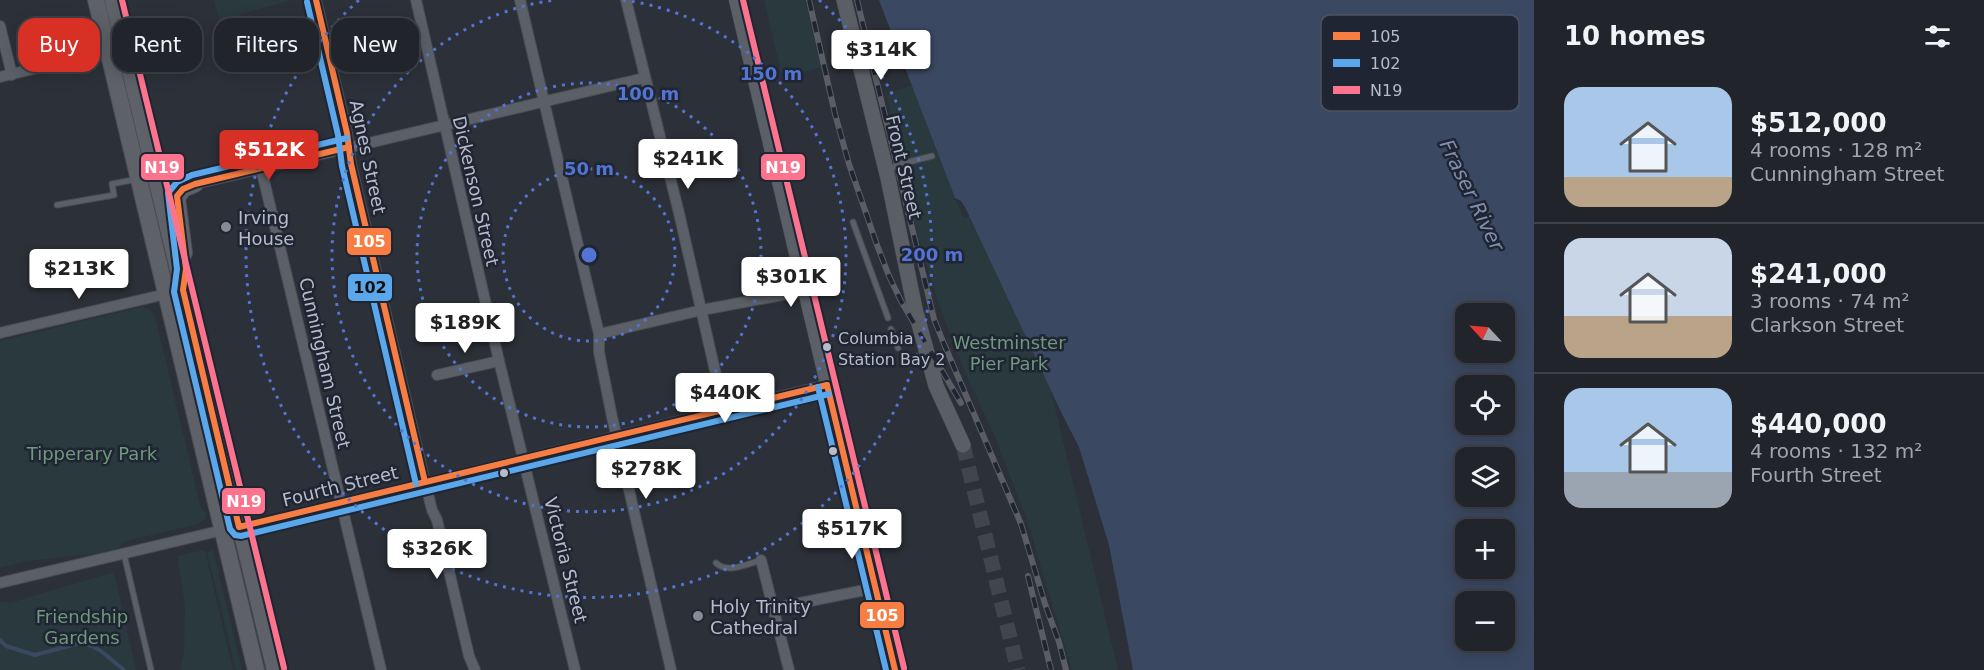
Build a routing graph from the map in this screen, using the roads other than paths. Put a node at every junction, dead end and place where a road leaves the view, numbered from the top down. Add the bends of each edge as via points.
1 (96, 0) edge
2 (113, 0) edge
3 (316, 0) edge
4 (416, 0) edge
5 (520, 0) edge
6 (626, 0) edge
7 (844, 0) edge
8 (735, 2) edge
9 (0, 26) edge
10 (108, 51) junction
11 (12, 75) junction
12 (0, 77) edge
13 (644, 78) junction
14 (544, 102) junction
15 (444, 126) junction
16 (349, 147) junction
17 (932, 156) dead end
18 (261, 168) junction
19 (886, 170) junction
20 (138, 178) junction
21 (195, 184) joint
22 (57, 205) dead end
23 (853, 222) dead end
24 (183, 290) junction
25 (804, 291) junction
26 (166, 294) junction
27 (702, 310) junction
28 (888, 318) dead end
29 (891, 329) dead end
30 (0, 333) edge
31 (599, 334) junction
32 (898, 348) dead end
33 (499, 361) junction
34 (438, 375) dead end
35 (827, 385) junction
36 (724, 410) junction
37 (616, 436) junction
38 (963, 445) tunnel mouth
39 (523, 459) junction
40 (425, 482) junction
41 (341, 503) junction
42 (231, 529) junction
43 (124, 554) junction
44 (762, 560) joint
45 (716, 563) dead end
46 (0, 584) edge
47 (875, 588) junction
48 (775, 608) junction
49 (151, 670) edge
50 (256, 670) edge
51 (275, 670) edge
52 (381, 670) edge
53 (475, 670) edge
54 (575, 670) edge
55 (671, 670) edge
56 (789, 670) edge
57 (895, 670) edge

1 - 10 main road
2 - 24 main road
3 - 16 street, Agnes Street
4 - 15 street, Dickenson Street
5 - 14 street
6 - 13 street
7 - 19 main road, Front Street
8 - 25 street
9 - 11 street
10 - 11 street
10 - 20 main road
11 - 12 street
13 - 14 street
13 - 27 street
14 - 15 street
14 - 31 street
15 - 16 street
15 - 33 street, Dickenson Street
16 - 18 street
16 - 40 street, Agnes Street
17 - 19 lane
18 - 21 street
18 - 41 street, Cunningham Street
19 - 38 main road, Front Street via 915,319 936,386
20 - 22 lane via 112,184 114,195
20 - 26 main road
21 - 24 main road via 183,189 177,198 186,269
23 - 28 lane
24 - 42 main road
25 - 27 street
25 - 35 street
26 - 30 street
26 - 42 main road
27 - 31 street
27 - 36 street
29 - 32 lane
31 - 37 street
33 - 34 street
33 - 39 street, Dickenson Street
35 - 36 street, Fourth Street
35 - 47 street
36 - 37 street, Fourth Street
37 - 39 street, Fourth Street
37 - 55 street
39 - 40 street, Fourth Street
39 - 54 street, Victoria Street
40 - 41 street, Fourth Street
40 - 53 street, Agnes Street
41 - 42 street, Fourth Street
41 - 52 street, Cunningham Street
42 - 43 street, Fourth Street
42 - 50 main road
42 - 51 main road
43 - 46 street, Fourth Street
43 - 49 lane
44 - 45 lane via 731,568
44 - 48 street
47 - 48 street
47 - 57 street
48 - 56 street

